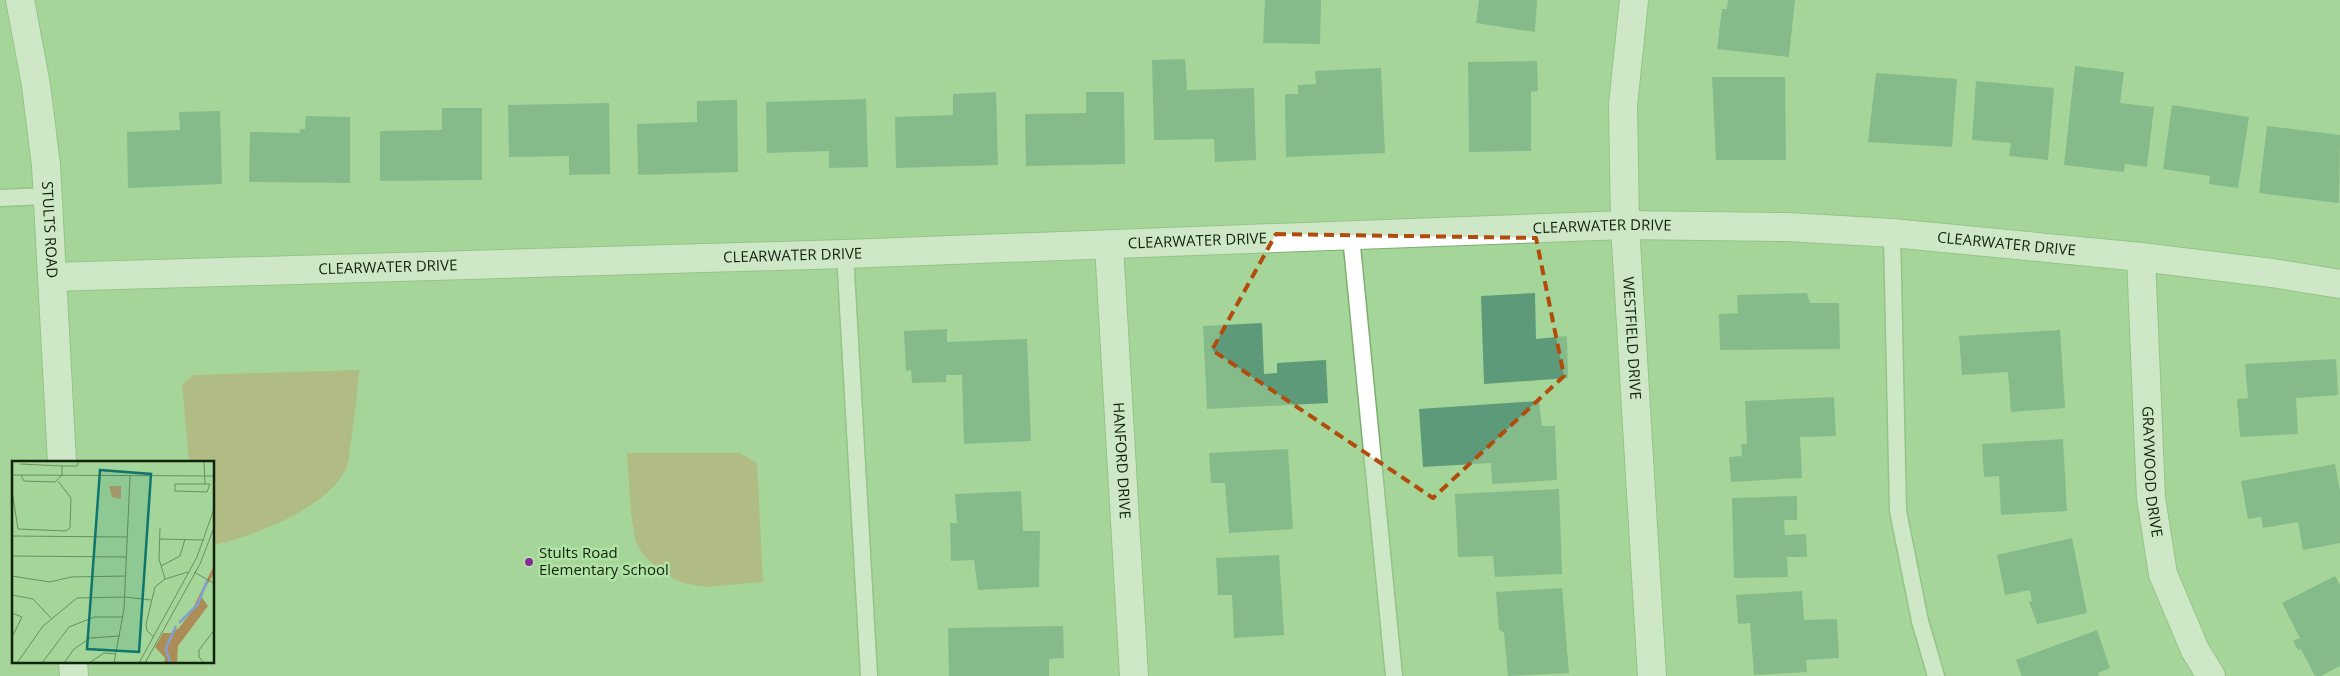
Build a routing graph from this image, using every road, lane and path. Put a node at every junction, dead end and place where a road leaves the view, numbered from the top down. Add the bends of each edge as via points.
1 (20, 0) edge
2 (1634, 0) edge
3 (47, 196) junction
4 (0, 198) edge
5 (1625, 225) junction
6 (1892, 233) junction
7 (1350, 236) junction
8 (1109, 245) junction
9 (845, 254) junction
10 (2141, 257) junction
11 (52, 277) junction
12 (2340, 284) edge
13 (62, 461) edge
14 (869, 676) edge
15 (1134, 676) edge
16 (1394, 676) edge
17 (1652, 676) edge
18 (1936, 676) edge
19 (2211, 676) edge

1 - 3 street, STULTS ROAD via 37,94
2 - 5 street, WESTFIELD DRIVE via 1623,105
3 - 4 lane
3 - 11 street, STULTS ROAD
5 - 6 street, CLEARWATER DRIVE via 1788,227
5 - 7 street, CLEARWATER DRIVE
5 - 17 street, WESTFIELD DRIVE
6 - 10 street, CLEARWATER DRIVE
6 - 18 lane via 1898,511 1920,621
7 - 8 street, CLEARWATER DRIVE
7 - 16 lane
8 - 9 street, CLEARWATER DRIVE
8 - 15 street, HANFORD DRIVE
9 - 11 street, CLEARWATER DRIVE
9 - 14 lane
10 - 12 street, CLEARWATER DRIVE
10 - 19 street, GRAYWOOD DRIVE via 2151,498 2163,574 2195,650
11 - 13 street, STULTS ROAD

